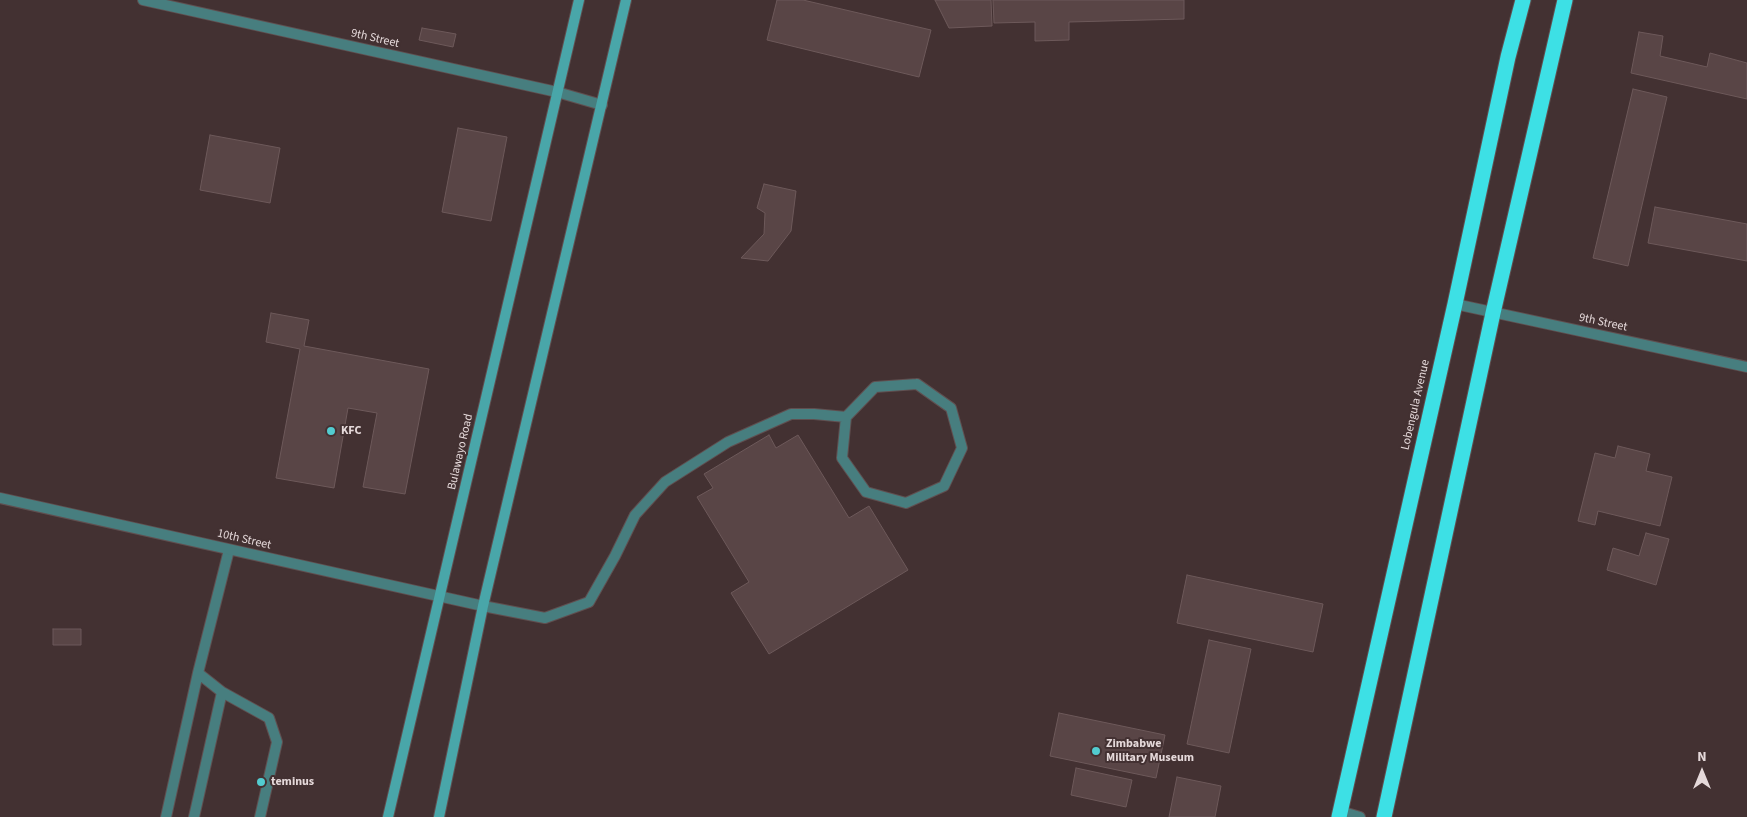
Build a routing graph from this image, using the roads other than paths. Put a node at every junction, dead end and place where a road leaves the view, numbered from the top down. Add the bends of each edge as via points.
1 (142, 0) edge
2 (580, 0) edge
3 (626, 0) edge
4 (1523, 0) edge
5 (1565, 0) edge
6 (557, 92) junction
7 (602, 105) junction
8 (1455, 304) junction
9 (1493, 313) junction
10 (1747, 366) edge
11 (846, 417) junction
12 (0, 498) edge
13 (229, 550) junction
14 (440, 597) junction
15 (484, 606) junction
16 (198, 673) junction
17 (222, 692) junction
18 (1339, 814) edge
19 (166, 817) edge
20 (194, 817) edge
21 (260, 817) edge
22 (388, 817) edge
23 (438, 817) edge
24 (1360, 817) edge
25 (1384, 817) edge

1 - 6 street, 9th Street
2 - 6 street, Bulawayo Road
3 - 7 street
4 - 8 highway, Lobengula Avenue
5 - 9 highway
6 - 7 street, 9th Street
6 - 14 street, Bulawayo Road
7 - 15 street
8 - 9 street, 9th Street
8 - 18 highway, Lobengula Avenue
9 - 10 street, 9th Street
9 - 25 highway
11 - 11 street via 875,387 917,384 951,408 962,448 944,486 906,503 898,501 866,492 842,458
11 - 15 street, 10th Street via 791,414 728,442 665,482 635,515 589,602 545,618
12 - 13 street, 10th Street
13 - 14 street, 10th Street
13 - 16 street
14 - 15 street, 10th Street
14 - 22 street, Bulawayo Road
15 - 23 street
16 - 17 street
16 - 19 street
17 - 20 street
17 - 21 street via 270,718 277,742
18 - 24 street

